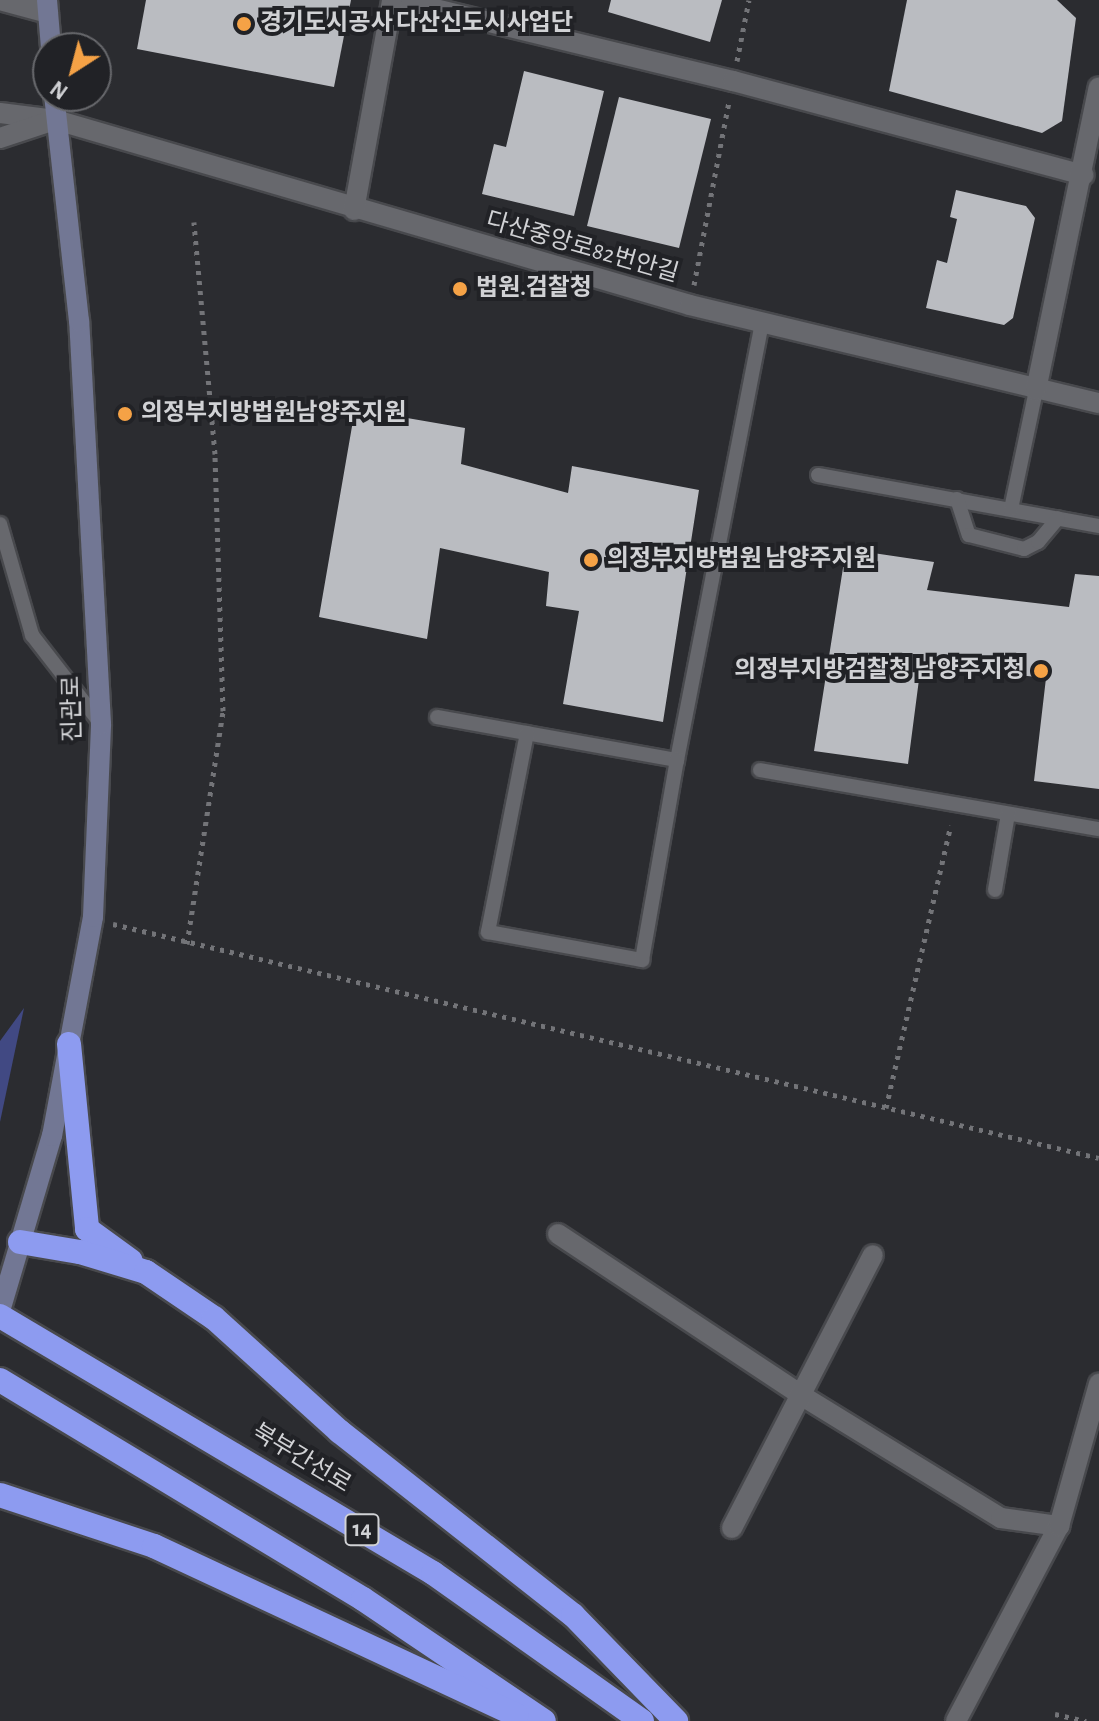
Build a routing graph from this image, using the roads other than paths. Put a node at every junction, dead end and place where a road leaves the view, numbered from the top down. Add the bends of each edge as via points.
1 (0, 0) edge
2 (392, 0) edge
3 (398, 0) edge
4 (48, 7) edge
5 (50, 32) edge
6 (1099, 87) edge
7 (55, 112) edge
8 (0, 113) edge
9 (56, 120) junction
10 (0, 138) edge
11 (1084, 175) junction
12 (354, 210) junction
13 (762, 324) junction
14 (1036, 390) junction
15 (1099, 403) edge
16 (818, 475) dead end
17 (957, 499) junction
18 (1011, 509) junction
19 (1058, 518) junction
20 (0, 524) edge
21 (1099, 526) edge
22 (3, 542) edge
23 (437, 717) dead end
24 (101, 724) junction
25 (527, 733) junction
26 (677, 760) junction
27 (760, 770) dead end
28 (1008, 814) junction
29 (1099, 829) edge
30 (995, 890) dead end
31 (69, 1044) junction
32 (558, 1234) dead end
33 (20, 1242) junction
34 (873, 1255) dead end
35 (146, 1272) junction
36 (0, 1314) edge
37 (0, 1380) edge
38 (1099, 1384) edge
39 (804, 1397) junction
40 (0, 1495) edge
41 (1059, 1526) junction
42 (732, 1528) dead end
43 (527, 1721) edge
44 (544, 1721) edge
45 (642, 1721) edge
46 (676, 1721) edge
47 (956, 1721) edge

1 - 4 street
2 - 12 street
3 - 11 street via 733,81
4 - 5 main road
6 - 11 street
7 - 9 main road, 진관로
8 - 9 street, 다산중앙로82번안길
9 - 10 street
9 - 12 street, 다산중앙로82번안길
9 - 24 main road, 진관로 via 79,321
11 - 14 street
12 - 13 street, 다산중앙로82번안길
13 - 14 street, 다산중앙로82번안길
13 - 26 lane
14 - 15 street, 다산중앙로82번안길
14 - 18 lane
16 - 17 lane
17 - 18 lane
17 - 19 lane via 969,535 1024,549 1038,542
18 - 19 lane
19 - 21 lane
20 - 22 lane
22 - 24 lane via 32,635
23 - 25 lane
24 - 31 main road, 진관로 via 93,917
25 - 26 lane
25 - 26 lane via 488,932 579,949 642,960
27 - 28 lane
28 - 29 lane
28 - 30 lane
31 - 33 main road, 진관로 via 52,1136
31 - 35 highway via 87,1229
32 - 39 street
33 - 35 highway via 80,1252
33 - 36 main road, 진관로
34 - 39 street
35 - 46 highway via 214,1318 339,1431 573,1615
36 - 45 highway, 북부간선로 / 14 via 433,1573
37 - 44 highway, 14 via 363,1599
38 - 41 street
39 - 41 street via 1001,1518
39 - 42 street
40 - 43 highway via 154,1546
41 - 47 street

